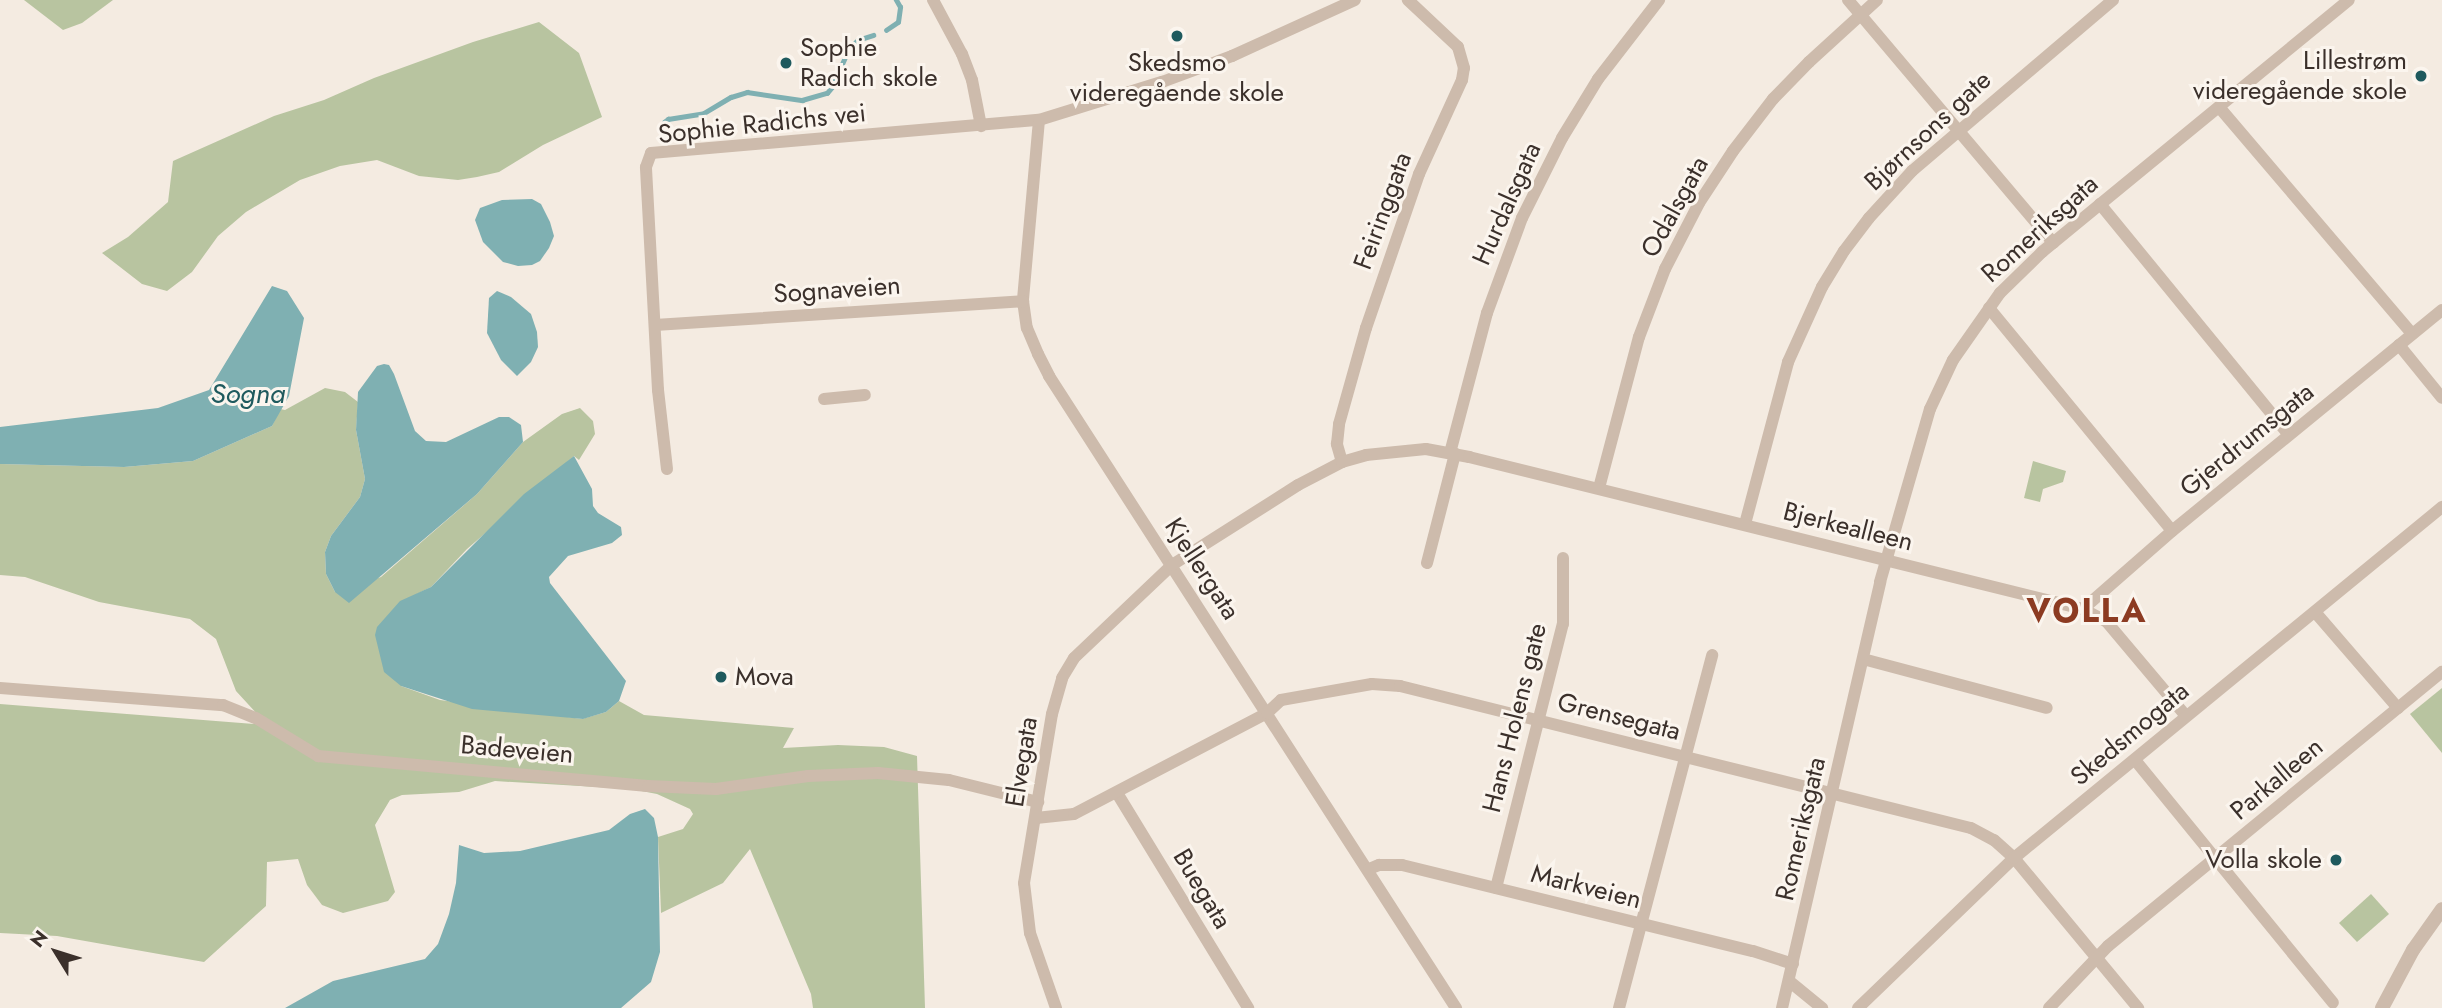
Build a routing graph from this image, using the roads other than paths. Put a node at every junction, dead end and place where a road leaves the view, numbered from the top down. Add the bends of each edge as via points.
1 (933, 0) edge
2 (1408, 0) edge
3 (1659, 0) edge
4 (1848, 0) edge
5 (1877, 0) edge
6 (2113, 0) edge
7 (2349, 0) edge
8 (1353, 1) edge
9 (1860, 15) junction
10 (2219, 107) junction
11 (1039, 120) junction
12 (981, 126) junction
13 (1956, 131) junction
14 (2101, 204) junction
15 (2053, 243) junction
16 (1023, 301) junction
17 (1989, 308) junction
18 (2442, 310) edge
19 (655, 325) junction
20 (2412, 334) junction
21 (2399, 345) junction
22 (865, 395) dead end
23 (824, 398) dead end
24 (2442, 398) edge
25 (2289, 435) junction
26 (1452, 453) junction
27 (1342, 462) junction
28 (667, 469) dead end
29 (1599, 488) junction
30 (2442, 507) edge
31 (1745, 524) junction
32 (2172, 531) junction
33 (1563, 558) dead end
34 (1886, 560) junction
35 (1427, 563) dead end
36 (1172, 565) junction
37 (2083, 609) junction
38 (2315, 611) junction
39 (1712, 655) dead end
40 (1863, 659) junction
41 (2442, 671) edge
42 (0, 688) edge
43 (2047, 708) dead end
44 (2398, 708) junction
45 (1267, 713) junction
46 (2186, 716) junction
47 (1540, 720) junction
48 (1687, 757) junction
49 (2136, 760) junction
50 (1117, 793) junction
51 (1834, 793) junction
52 (1038, 802) junction
53 (1036, 818) junction
54 (2014, 858) junction
55 (2216, 859) junction
56 (1368, 869) junction
57 (1496, 888) junction
58 (2442, 909) edge
59 (1642, 925) junction
60 (2096, 958) junction
61 (1793, 964) junction
62 (1789, 981) junction
63 (2333, 1003) dead end
64 (1056, 1008) edge
65 (1248, 1008) edge
66 (1456, 1008) edge
67 (1619, 1008) edge
68 (1783, 1008) edge
69 (1822, 1008) edge
70 (1858, 1008) edge
71 (2049, 1008) edge
72 (2138, 1008) edge
73 (2382, 1008) edge

1 - 12 street via 972,80
2 - 27 street, Feiringgata via 1458,47 1464,68 1419,174 1366,328 1339,424 1337,444
3 - 26 street, Hurdalsgata via 1598,79 1522,218 1487,313
4 - 9 street
5 - 9 street, Odalsgata
6 - 13 street, Bjørnsons gate
7 - 10 street, Romeriksgata
8 - 11 street, Sophie Radichs vei via 1232,56
9 - 13 street
9 - 29 street, Odalsgata via 1791,79 1756,120 1687,226 1639,337
10 - 14 street, Romeriksgata
10 - 20 street
11 - 12 street, Sophie Radichs vei
11 - 16 street, Kjellergata
12 - 19 street, Sophie Radichs vei via 652,153 646,166
13 - 15 street
13 - 31 street, Bjørnsons gate via 1889,194 1822,287 1788,362
14 - 15 street, Romeriksgata
14 - 25 street
15 - 17 street, Romeriksgata
16 - 19 street, Sognaveien
16 - 36 street, Kjellergata via 1027,328 1049,376
17 - 32 street
17 - 34 street, Romeriksgata via 1941,382
18 - 20 street, Gjerdrumsgata
19 - 28 street, Sophie Radichs vei
20 - 21 street, Gjerdrumsgata
21 - 24 street
21 - 25 street, Gjerdrumsgata
22 - 23 street
25 - 32 street, Gjerdrumsgata
26 - 27 street, Bjerkealleen via 1393,451
26 - 29 street, Bjerkealleen
26 - 35 street
27 - 36 street, Bjerkealleen
29 - 31 street, Bjerkealleen
30 - 38 street, Skedsmogata
31 - 34 street, Bjerkealleen
32 - 37 street, Gjerdrumsgata
33 - 47 street, Hans Holens gate via 1563,624
34 - 37 street, Bjerkealleen
34 - 40 street, Romeriksgata
36 - 45 street, Kjellergata
36 - 52 street, Elvegata via 1074,658 1062,678
37 - 46 street, Bjerkealleen via 2106,621
38 - 44 street
38 - 46 street, Skedsmogata
39 - 48 street
40 - 43 street
40 - 51 street, Romeriksgata
41 - 44 street, Parkalleen
42 - 52 street, Badeveien via 223,705 256,718 318,756 716,789 808,776 878,773 948,780
44 - 55 street, Parkalleen
45 - 47 street, Grensegata via 1281,700 1372,684 1428,692
45 - 50 street, Grensegata
45 - 56 street, Kjellergata
46 - 49 street, Skedsmogata
47 - 48 street, Grensegata
47 - 57 street, Hans Holens gate
48 - 51 street, Grensegata
48 - 59 street
49 - 54 street, Skedsmogata
49 - 55 street
50 - 53 street, Grensegata via 1074,814
50 - 65 street, Buegata
51 - 54 street, Grensegata via 1971,828
51 - 61 street, Romeriksgata
52 - 53 street, Elvegata
53 - 64 street, Elvegata via 1024,883 1025,914
54 - 60 street, Grensegata
54 - 70 street, Skedsmogata
55 - 60 street, Parkalleen
55 - 63 street
56 - 57 street, Markveien via 1402,865
56 - 66 street, Kjellergata
57 - 59 street, Markveien
58 - 73 street via 2413,950
59 - 61 street, Markveien
59 - 67 street
60 - 71 street, Parkalleen
60 - 72 street, Grensegata
61 - 62 street, Romeriksgata
62 - 68 street, Romeriksgata
62 - 69 street

